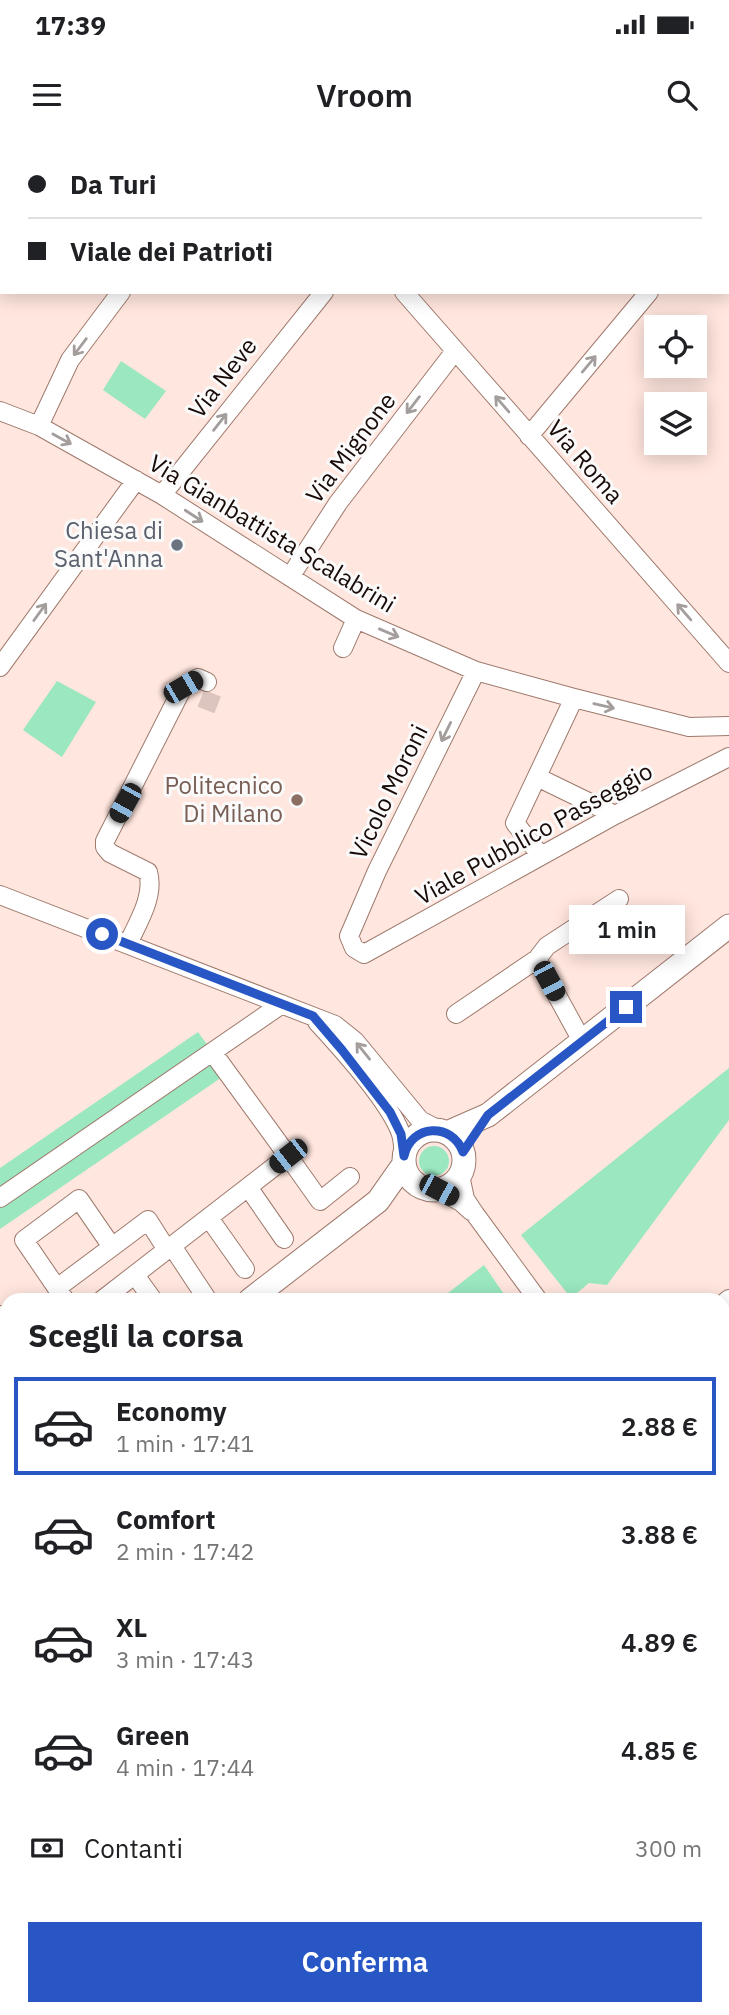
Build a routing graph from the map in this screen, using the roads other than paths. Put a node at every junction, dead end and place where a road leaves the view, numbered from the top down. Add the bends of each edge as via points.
1 (120, 294) edge
2 (322, 294) edge
3 (406, 294) edge
4 (647, 294) edge
5 (455, 351) junction
6 (0, 411) edge
7 (38, 426) junction
8 (529, 436) junction
9 (136, 480) junction
10 (162, 495) junction
11 (290, 578) junction
12 (356, 619) junction
13 (344, 648) dead end
14 (729, 663) edge
15 (0, 667) edge
16 (476, 671) junction
17 (207, 682) dead end
18 (574, 698) junction
19 (729, 726) edge
20 (729, 757) edge
21 (537, 777) junction
22 (615, 815) junction
23 (541, 856) junction
24 (0, 895) edge
25 (618, 900) dead end
26 (729, 926) edge
27 (128, 944) junction
28 (364, 954) joint
29 (537, 959) junction
30 (282, 1004) junction
31 (456, 1014) dead end
32 (313, 1016) junction
33 (582, 1041) junction
34 (213, 1053) junction
35 (488, 1115) junction
36 (443, 1132) junction
37 (288, 1156) junction
38 (404, 1160) junction
39 (462, 1163) junction
40 (350, 1177) dead end
41 (248, 1187) junction
42 (430, 1189) junction
43 (0, 1198) edge
44 (378, 1201) junction
45 (474, 1214) junction
46 (209, 1218) junction
47 (284, 1239) dead end
48 (112, 1247) junction
49 (169, 1248) junction
50 (245, 1269) dead end
51 (135, 1275) junction
52 (60, 1293) edge
53 (62, 1293) edge
54 (111, 1293) edge
55 (148, 1293) edge
56 (203, 1293) edge
57 (259, 1293) edge
58 (533, 1293) edge

1 -> 7 street via 70,360
10 -> 2 street, Via Neve
3 - 5 street, Via Roma
8 -> 4 street
8 -> 5 street, Via Roma
5 -> 11 street, Via Mignone via 338,502
6 - 7 street, Via Gianbattista Scalabrini
7 -> 9 street, Via Gianbattista Scalabrini
14 -> 8 street, Via Roma
9 - 10 street, Via Gianbattista Scalabrini
15 -> 9 street
10 -> 11 street, Via Gianbattista Scalabrini
11 - 12 street, Via Gianbattista Scalabrini
12 - 13 street
12 -> 16 street, Via Gianbattista Scalabrini
16 - 18 street, Via Gianbattista Scalabrini
16 -> 28 street, Vicolo Moroni via 349,936 354,948
17 - 27 street via 198,678 183,687 105,841 110,853 141,867 150,878 147,900
18 -> 19 street, Via Gianbattista Scalabrini via 689,727
18 - 21 street
20 - 22 street, Viale Pubblico Passeggio
21 - 22 street
21 - 23 street via 515,823
22 - 23 street, Viale Pubblico Passeggio
23 - 28 street, Viale Pubblico Passeggio
24 - 27 street
25 - 29 street via 547,946
26 - 33 main road
27 - 30 street
29 - 31 street
29 - 33 street
30 - 32 street
30 - 34 street
36 -> 32 street via 420,1120 355,1041 335,1025
32 - 38 street via 390,1112 401,1134
33 - 35 main road
34 - 37 street
34 - 43 street
35 - 36 main road
35 - 39 main road
36 - 38 main road via 417,1135
36 - 39 main road via 454,1138
37 - 40 street via 320,1201
37 - 41 street
38 - 42 main road via 410,1179
38 - 44 main road
39 - 42 main road via 454,1182
39 - 45 street via 465,1199
41 - 46 street
41 - 47 street
42 - 44 main road
42 - 45 street via 461,1202
44 - 57 main road
45 - 58 street
46 - 49 street
46 - 50 street
48 - 49 street via 148,1220
48 - 52 street via 79,1199 24,1240
48 - 53 street
49 - 51 street
49 - 56 street
51 - 54 street
51 - 55 street

